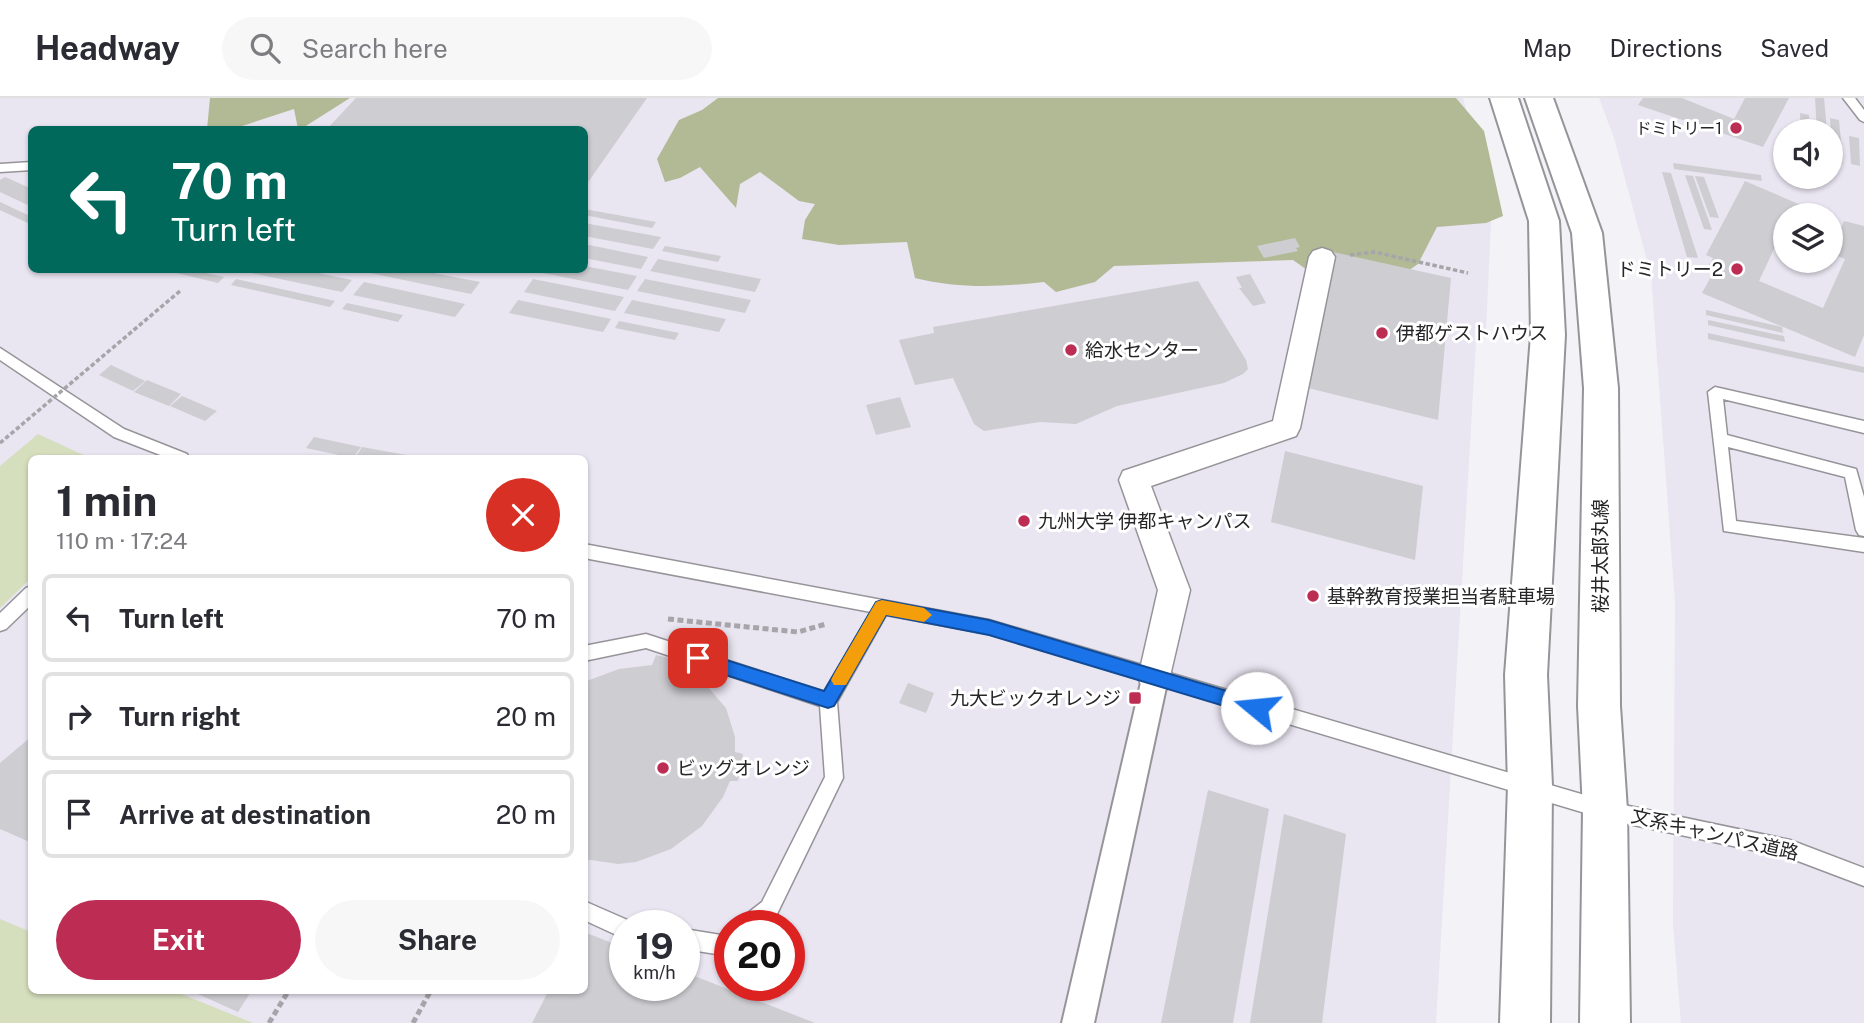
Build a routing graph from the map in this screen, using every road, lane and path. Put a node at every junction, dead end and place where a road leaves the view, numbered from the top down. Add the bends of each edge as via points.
1 (1504, 98) edge
2 (1539, 98) edge
3 (1849, 98) edge
4 (1864, 118) edge
5 (28, 166) edge
6 (0, 168) edge
7 (1322, 257) joint
8 (1468, 273) dead end
9 (180, 291) dead end
10 (0, 353) edge
11 (1864, 426) edge
12 (1720, 439) junction
13 (0, 443) edge
14 (171, 455) edge
15 (1864, 530) edge
16 (1864, 545) edge
17 (588, 552) edge
18 (28, 597) edge
19 (882, 607) junction
20 (0, 624) edge
21 (588, 653) edge
22 (1155, 677) junction
23 (828, 701) junction
24 (1530, 786) junction
25 (1605, 810) junction
26 (1864, 877) edge
27 (768, 910) edge
28 (588, 912) edge
29 (609, 922) edge
30 (287, 994) edge
31 (429, 994) edge
32 (269, 1023) edge
33 (413, 1023) edge
34 (1077, 1023) edge
35 (1525, 1023) edge
36 (1605, 1023) edge

1 - 24 main road via 1544,221 1548,335 1526,675
2 - 25 main road, 桜井太郎丸線 via 1587,233 1601,388 1598,706
3 - 4 lane
5 - 6 lane
7 - 8 path via 1374,252
7 - 22 street via 1286,428 1133,480 1174,590
9 - 13 path, bridge
10 - 14 lane via 119,433
11 - 12 lane via 1715,392
12 - 15 lane via 1851,473
12 - 16 lane via 1729,526
17 - 19 lane, 文系キャンパス道路
18 - 20 lane
19 - 22 lane, 文系キャンパス道路 via 989,627
19 - 23 lane
21 - 23 lane via 646,641
22 - 24 lane, 文系キャンパス道路
22 - 34 street
23 - 27 lane via 834,778
24 - 25 lane, 文系キャンパス道路
24 - 35 main road
25 - 26 lane, 文系キャンパス道路 via 1790,849
25 - 36 main road, 桜井太郎丸線
28 - 29 lane
30 - 32 path
31 - 33 path

